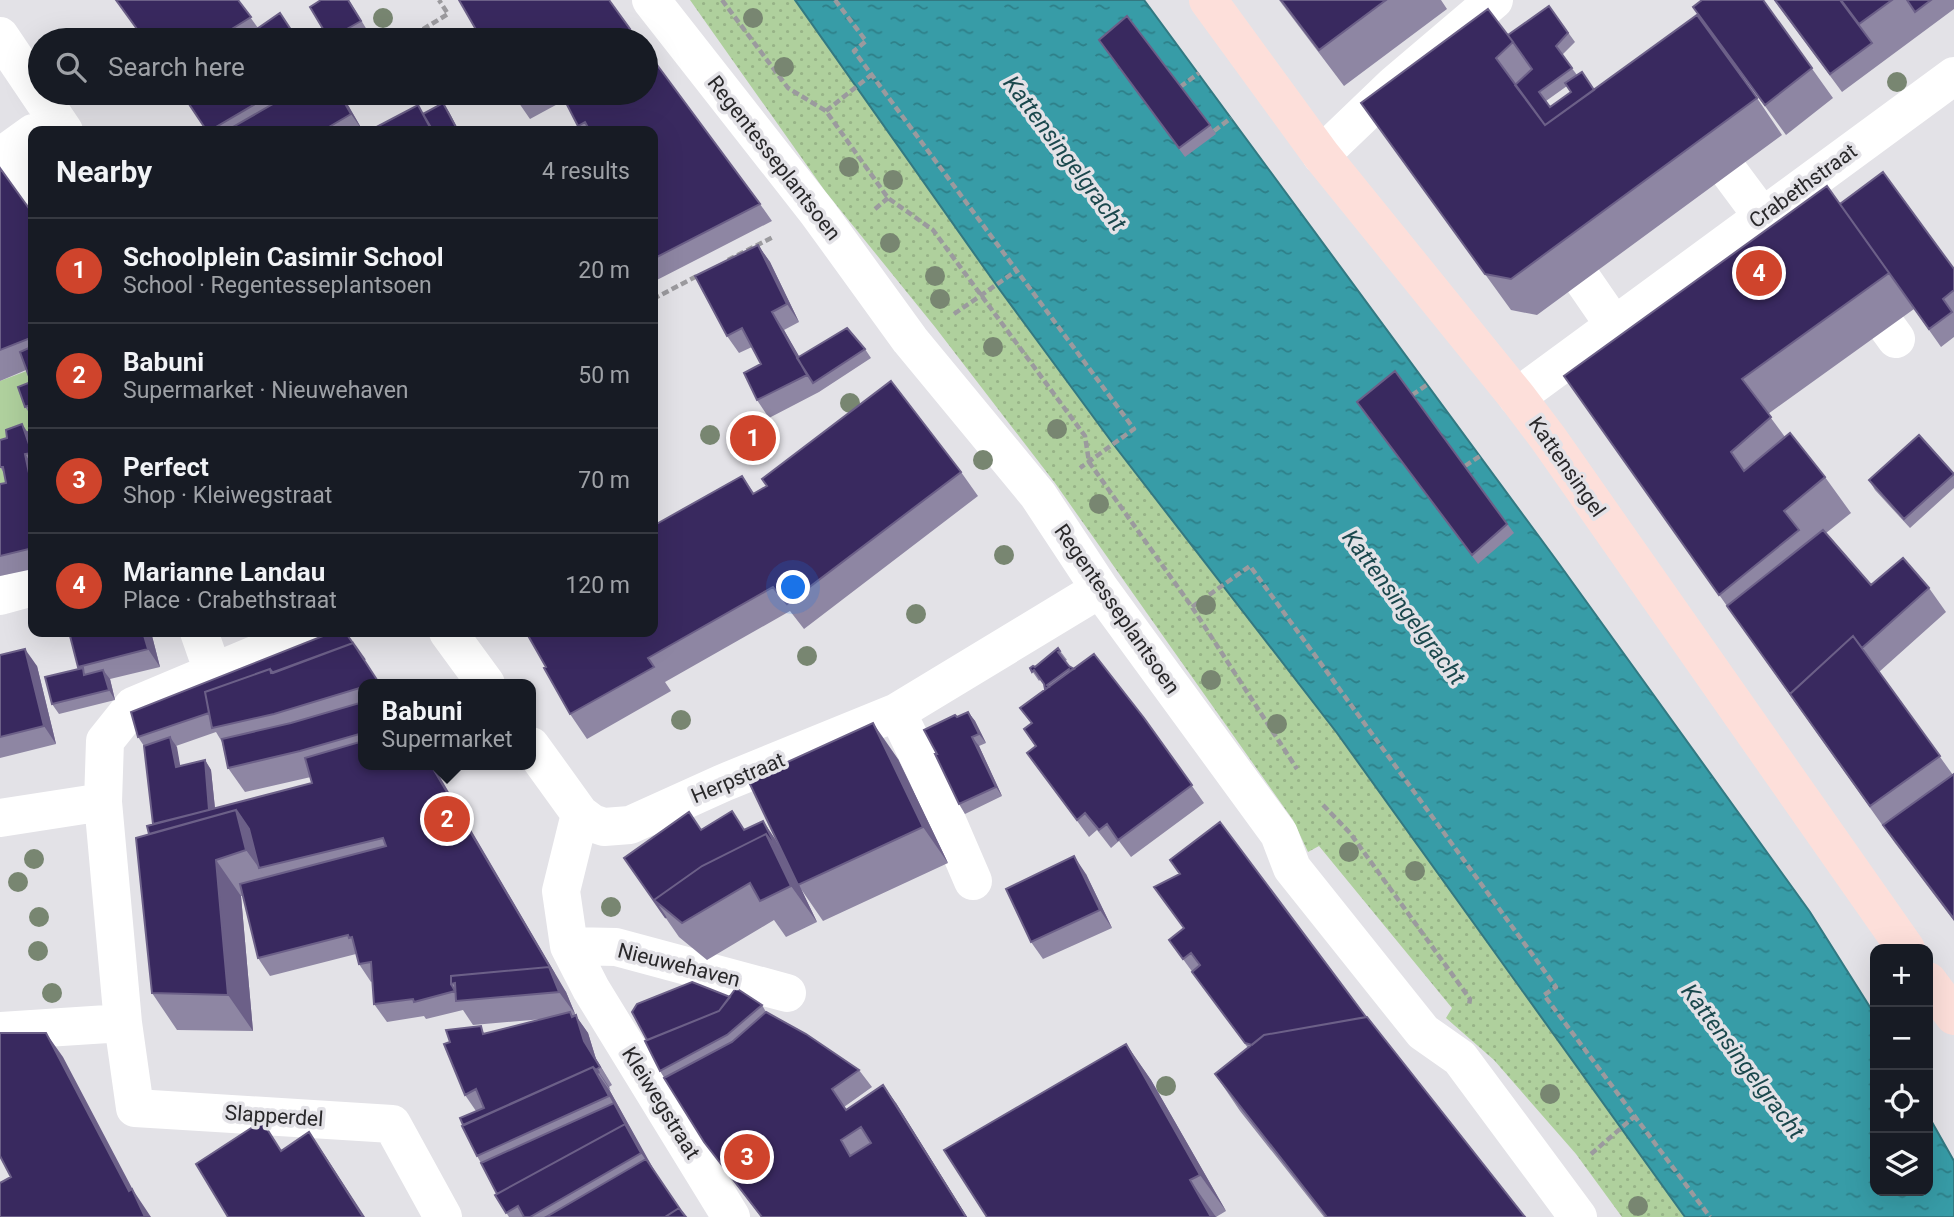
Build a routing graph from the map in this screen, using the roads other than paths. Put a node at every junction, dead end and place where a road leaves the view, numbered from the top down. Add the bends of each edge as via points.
1 (651, 0) edge
2 (1208, 0) edge
3 (1494, 0) edge
4 (0, 36) edge
5 (1954, 76) edge
6 (28, 91) edge
7 (35, 105) edge
8 (46, 126) edge
9 (1321, 155) junction
10 (28, 156) edge
11 (1730, 173) edge
12 (16, 174) edge
13 (1789, 211) junction
14 (1583, 280) edge
15 (1614, 325) junction
16 (1517, 397) junction
17 (28, 588) edge
18 (1100, 589) junction
19 (0, 596) edge
20 (200, 637) edge
21 (297, 637) edge
22 (452, 637) edge
23 (213, 672) junction
24 (482, 679) edge
25 (897, 712) junction
26 (536, 754) edge
27 (103, 802) junction
28 (580, 814) junction
29 (0, 818) edge
30 (973, 881) dead end
31 (1902, 944) edge
32 (569, 946) junction
33 (1933, 988) edge
34 (787, 993) dead end
35 (1954, 1016) edge
36 (123, 1023) junction
37 (0, 1031) edge
38 (443, 1217) edge
39 (731, 1217) edge
40 (1578, 1217) edge

1 - 18 street, Regentesseplantsoen via 910,340 1038,495
2 - 9 main road, Kattensingel
3 - 9 street
4 - 6 street
5 - 13 street, Crabethstraat
7 - 8 street
9 - 16 main road, Kattensingel
10 - 12 street
11 - 13 street
13 - 15 street, Crabethstraat
14 - 15 street
15 - 16 street, Crabethstraat
16 - 31 main road, Kattensingel
17 - 19 street
18 - 25 street, Herpstraat
18 - 40 street, Regentesseplantsoen via 1279,834 1292,869 1423,1032 1461,1058
20 - 23 street
21 - 23 street, Slapperdel
22 - 24 street
23 - 27 street, Slapperdel via 134,706 105,741
25 - 28 street, Herpstraat via 630,825 604,827
25 - 30 street
26 - 28 street
27 - 29 street
27 - 36 street, Slapperdel
28 - 32 street via 561,891
32 - 34 street, Nieuwehaven via 616,947
32 - 39 street, Kleiwegstraat
33 - 35 main road
36 - 37 street
36 - 38 street, Slapperdel via 135,1108 392,1124

